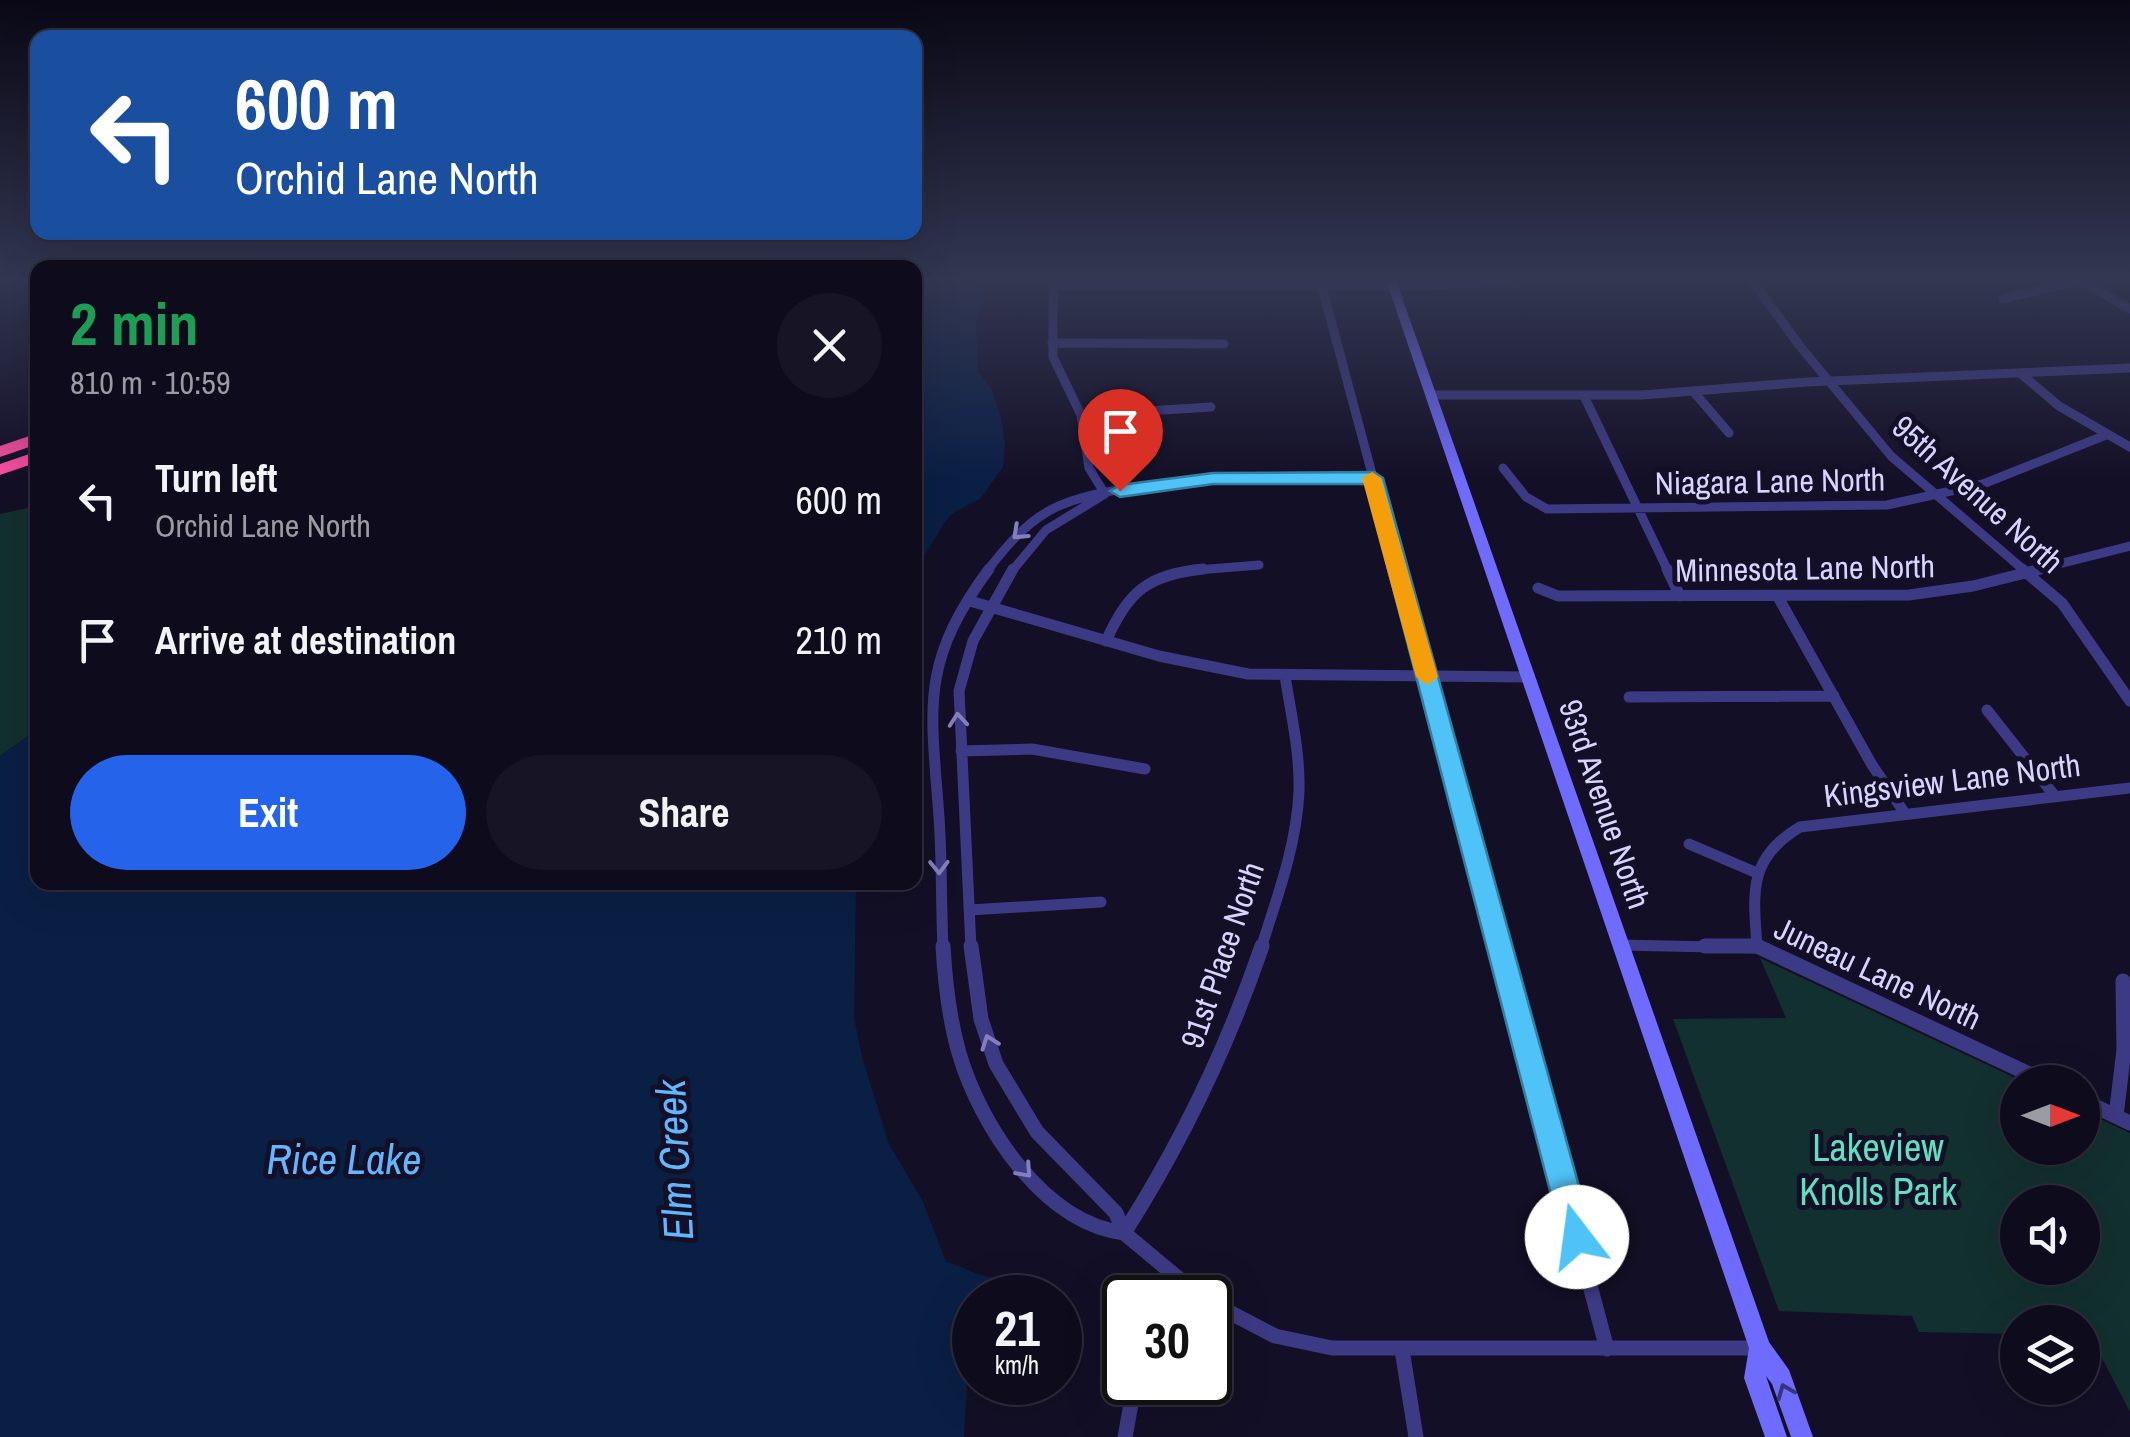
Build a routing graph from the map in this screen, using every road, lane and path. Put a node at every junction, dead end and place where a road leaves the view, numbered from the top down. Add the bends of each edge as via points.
1 (1053, 347) edge
2 (1338, 347) edge
3 (1414, 347) edge
4 (1802, 347) edge
5 (2130, 368) edge
6 (2020, 373) junction
7 (1828, 381) junction
8 (1693, 391) junction
9 (1431, 395) junction
10 (1584, 396) junction
11 (1212, 408) dead end
12 (1082, 415) junction
13 (1728, 433) dead end
14 (2106, 435) junction
15 (30, 441) edge
16 (2130, 447) edge
17 (0, 452) edge
18 (30, 459) edge
19 (1504, 468) dead end
20 (0, 470) edge
21 (1374, 478) junction
22 (1105, 494) junction
23 (1936, 496) junction
24 (1639, 510) junction
25 (2130, 546) edge
26 (1259, 565) dead end
27 (2028, 572) junction
28 (1538, 588) dead end
29 (1680, 596) junction
30 (1778, 596) junction
31 (970, 602) junction
32 (992, 608) junction
33 (1106, 641) junction
34 (1285, 676) junction
35 (1427, 677) junction
36 (1528, 677) junction
37 (1834, 696) junction
38 (1629, 697) dead end
39 (2130, 701) edge
40 (1987, 710) dead end
41 (961, 751) junction
42 (1145, 769) dead end
43 (2130, 788) edge
44 (2054, 795) junction
45 (1904, 812) junction
46 (966, 819) junction
47 (939, 821) junction
48 (1689, 844) dead end
49 (1756, 872) junction
50 (1102, 902) dead end
51 (970, 910) junction
52 (1620, 945) junction
53 (1756, 946) junction
54 (2123, 981) dead end
55 (2010, 1065) edge
56 (2100, 1108) edge
57 (2123, 1119) edge
58 (1124, 1233) junction
59 (1163, 1275) edge
60 (1232, 1315) edge
61 (1760, 1348) junction
62 (1607, 1349) junction
63 (1402, 1350) junction
64 (1131, 1405) edge
65 (1125, 1437) edge
66 (1416, 1437) edge
67 (1776, 1437) edge
68 (1802, 1437) edge

1 - 12 street
2 - 21 street
3 - 9 main road, 93rd Avenue North
4 - 7 street, 95th Avenue North
5 - 6 street
6 - 7 street
6 - 14 street
7 - 8 street
7 - 23 street, 95th Avenue North via 1890,456
8 - 10 street
8 - 13 street
9 - 10 street
9 - 36 main road, 93rd Avenue North
10 - 24 street
11 - 12 street
12 - 22 street via 1089,468
14 - 16 street
14 - 23 street, Niagara Lane North
15 - 17 highway
18 - 20 highway
19 - 24 street, Niagara Lane North via 1538,507
21 - 22 street via 1213,478
21 - 35 street
22 -> 31 street via 1071,500 1024,527
22 - 32 street via 1032,545
23 - 24 street, Niagara Lane North via 1854,508
23 - 27 street, 95th Avenue North
24 - 29 street
25 - 27 street, Minnesota Lane North
26 - 33 street via 1152,580 1129,598
27 - 30 street, Minnesota Lane North via 1926,594
27 - 39 street, 95th Avenue North via 2062,603
28 - 29 street, Minnesota Lane North via 1558,596
29 - 30 street, Minnesota Lane North
30 - 37 street
31 - 32 street
31 - 47 street via 942,647 930,694
32 - 33 street
41 -> 32 street via 961,668
33 - 34 street via 1195,665
34 - 35 street
34 - 58 street, 91st Place North via 1298,809 1264,941 1205,1092
35 - 36 street
35 - 62 street
36 - 52 main road, 93rd Avenue North
37 - 38 street
37 - 45 street
40 - 44 street
41 - 42 street via 1032,748
41 - 46 street
43 - 44 street, Kingsview Lane North
44 - 45 street, Kingsview Lane North
45 - 49 street, Kingsview Lane North via 1800,827 1770,845
46 - 47 street
46 - 51 street
47 -> 58 street via 944,993 966,1077 1014,1160 1040,1188 1104,1232
48 - 49 street
49 - 53 street
50 - 51 street
58 -> 51 street via 1116,1212 1036,1132 996,1064 974,987
52 - 53 street, Juneau Lane North
52 - 61 main road, 93rd Avenue North
53 - 55 street, Juneau Lane North
54 - 57 street
56 - 57 street
58 - 59 street
60 - 63 street via 1295,1342
61 - 62 street
61 - 67 main road, 93rd Avenue North via 1755,1378
68 -> 61 main road, 93rd Avenue North via 1782,1378
62 - 63 street
63 - 66 street
64 - 65 street

